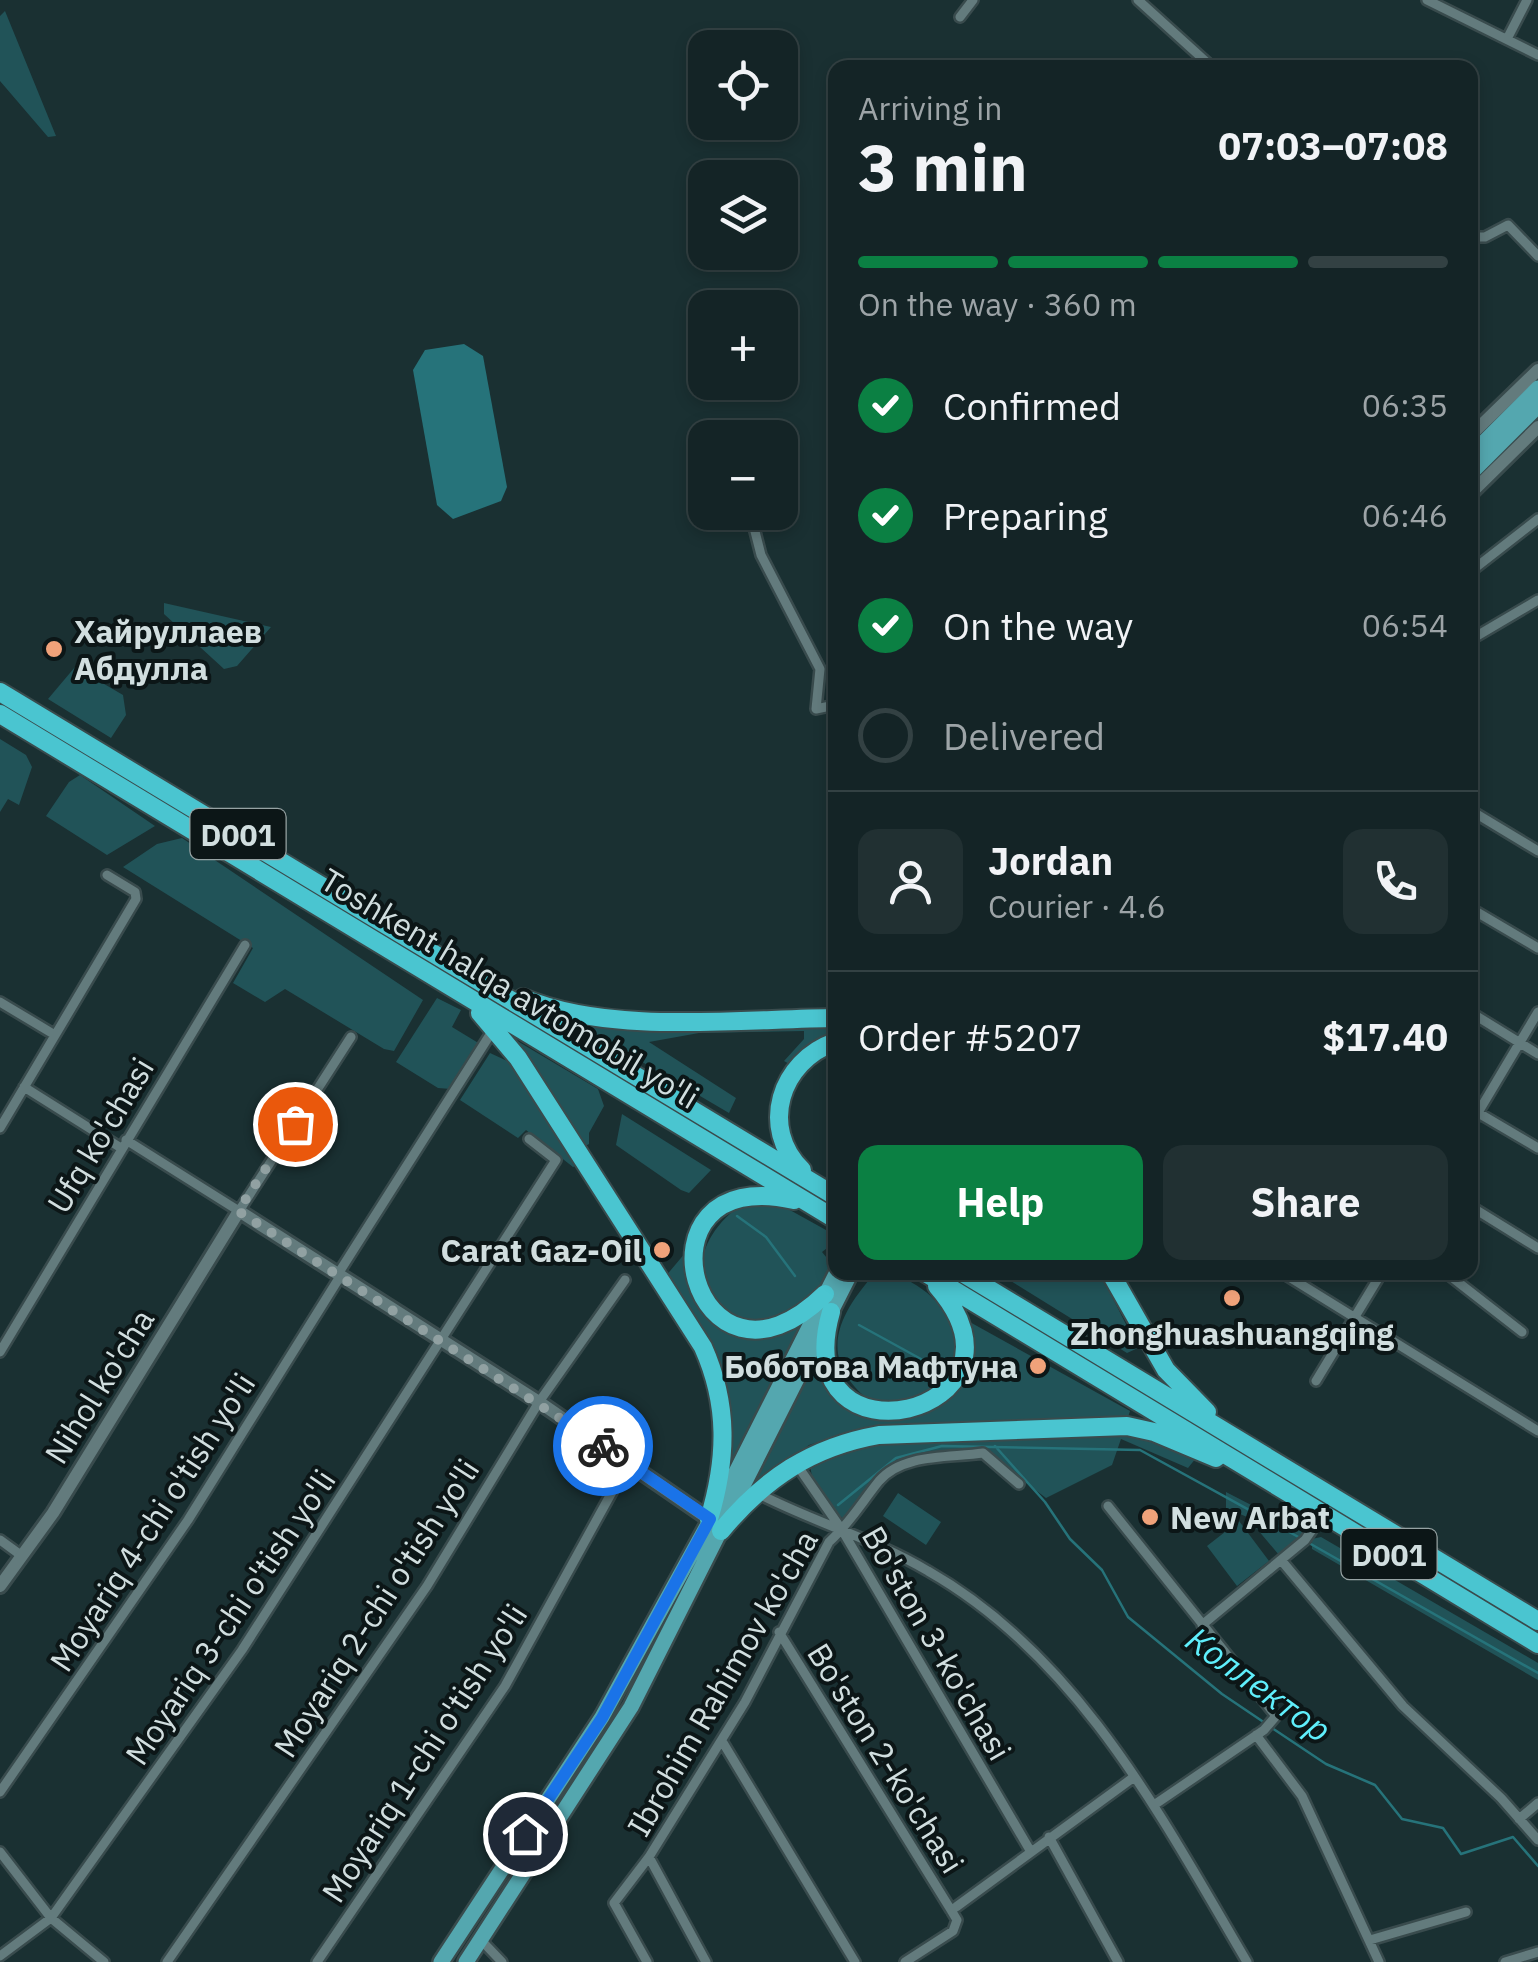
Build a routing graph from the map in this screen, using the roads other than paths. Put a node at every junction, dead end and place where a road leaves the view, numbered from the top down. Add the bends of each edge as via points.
1 (973, 0) edge
2 (1138, 0) edge
3 (1427, 0) edge
4 (1527, 0) edge
5 (960, 17) dead end
6 (1507, 39) junction
7 (1538, 55) edge
8 (1204, 60) edge
9 (1478, 238) edge
10 (1538, 256) edge
11 (1538, 370) edge
12 (1538, 388) edge
13 (1538, 406) edge
14 (1478, 428) edge
15 (1537, 430) edge
16 (1478, 448) edge
17 (1478, 466) edge
18 (1478, 486) edge
19 (1538, 519) edge
20 (755, 530) edge
21 (1478, 566) edge
22 (1538, 600) edge
23 (1478, 635) edge
24 (0, 692) edge
25 (828, 706) edge
26 (0, 714) edge
27 (9, 724) edge
28 (1478, 815) edge
29 (1538, 851) edge
30 (107, 875) dead end
31 (372, 913) junction
32 (1478, 913) edge
33 (360, 932) junction
34 (244, 945) dead end
35 (1538, 948) edge
36 (476, 977) junction
37 (458, 991) junction
38 (0, 1002) edge
39 (1538, 1012) edge
40 (1478, 1017) edge
41 (828, 1018) edge
42 (494, 1028) junction
43 (55, 1035) junction
44 (351, 1037) dead end
45 (1520, 1044) junction
46 (828, 1045) edge
47 (1538, 1054) edge
48 (24, 1087) junction
49 (1478, 1104) edge
50 (4, 1111) edge
51 (1478, 1112) edge
52 (0, 1128) edge
53 (528, 1139) dead end
54 (124, 1144) junction
55 (1538, 1148) edge
56 (816, 1185) junction
57 (828, 1192) edge
58 (809, 1204) junction
59 (238, 1211) junction
60 (1478, 1211) edge
61 (828, 1215) edge
62 (1538, 1248) edge
63 (340, 1274) junction
64 (624, 1280) dead end
65 (842, 1280) edge
66 (930, 1280) edge
67 (936, 1280) edge
68 (975, 1280) edge
69 (1115, 1280) edge
70 (1294, 1280) edge
71 (1377, 1280) edge
72 (1455, 1280) edge
73 (828, 1303) junction
74 (1356, 1318) junction
75 (1522, 1332) dead end
76 (439, 1337) junction
77 (0, 1352) edge
78 (1316, 1381) dead end
79 (539, 1402) junction
80 (1538, 1431) edge
81 (1241, 1442) junction
82 (796, 1462) junction
83 (628, 1464) junction
84 (1240, 1464) junction
85 (1019, 1484) dead end
86 (755, 1492) junction
87 (1108, 1506) dead end
88 (1323, 1514) junction
89 (715, 1525) junction
90 (842, 1530) junction
91 (0, 1540) edge
92 (22, 1556) junction
93 (1281, 1560) junction
94 (0, 1586) edge
95 (1538, 1621) edge
96 (1202, 1625) junction
97 (779, 1632) junction
98 (1538, 1644) edge
99 (602, 1718) junction
100 (1264, 1730) junction
101 (722, 1741) junction
102 (1134, 1777) junction
103 (0, 1792) edge
104 (546, 1803) junction
105 (1538, 1803) edge
106 (1154, 1806) junction
107 (1520, 1819) junction
108 (555, 1826) junction
109 (1049, 1837) junction
110 (1538, 1840) edge
111 (0, 1852) edge
112 (1031, 1852) junction
113 (649, 1857) junction
114 (952, 1910) junction
115 (1466, 1912) dead end
116 (51, 1918) junction
117 (480, 1939) junction
118 (1370, 1940) junction
119 (1538, 1952) edge
120 (0, 1956) edge
121 (449, 1957) edge
122 (104, 1962) edge
123 (166, 1962) edge
124 (317, 1962) edge
125 (466, 1962) edge
126 (502, 1962) edge
127 (647, 1962) edge
128 (706, 1962) edge
129 (855, 1962) edge
130 (906, 1962) edge
131 (1118, 1962) edge
132 (1247, 1962) edge
133 (1379, 1962) edge
134 (1505, 1962) edge

1 - 5 street
2 - 8 street
3 - 6 street
4 - 6 street
6 - 7 street
9 - 10 street via 1508,225
11 - 14 street
12 - 16 main road
13 - 17 main road
15 - 18 street
19 - 21 street
20 - 25 street via 820,669 816,708
22 - 23 street
24 - 31 highway, Toshkent halqa avtomobil yo'li / D001
26 - 27 highway, Toshkent halqa avtomobil yo'li / D001
27 - 33 highway, Toshkent halqa avtomobil yo'li / D001
28 - 29 street
30 - 43 street via 136,899
31 - 33 highway
31 - 36 highway, Toshkent halqa avtomobil yo'li / D001
32 - 35 street
33 - 37 highway, Toshkent halqa avtomobil yo'li / D001
34 - 54 street, Ufq ko'chasi
36 - 41 highway via 535,1003 600,1015
36 - 56 highway, Toshkent halqa avtomobil yo'li / D001
37 - 42 highway
37 - 58 highway, Toshkent halqa avtomobil yo'li / D001
38 - 43 street
39 - 45 street
40 - 45 street
42 - 63 street, Moyariq 4-chi o'tish yo'li
42 - 89 highway via 688,1318 711,1364 725,1444
43 - 48 street
44 - 59 street
45 - 47 street
45 - 49 street
46 - 56 highway via 794,1070 778,1115 787,1154
48 - 50 street
48 - 54 street
50 - 52 street
51 - 55 street
53 - 76 street, Moyariq 3-chi o'tish yo'li via 556,1160
54 - 59 street
54 - 77 street, Ufq ko'chasi
56 - 57 highway, Toshkent halqa avtomobil yo'li / D001
58 - 61 highway, Toshkent halqa avtomobil yo'li / D001
58 - 73 highway via 764,1194 733,1199 700,1232 693,1275 712,1310 756,1330
59 - 63 street
59 - 92 street, Nihol ko'cha
60 - 62 street
63 - 76 street
63 - 103 street, Moyariq 4-chi o'tish yo'li via 188,1520
64 - 79 street, Moyariq 2-chi o'tish yo'li
65 - 73 main road
66 - 73 highway via 950,1303 964,1344 954,1379 924,1406 884,1413 845,1394 824,1358
67 - 84 highway, D001
68 - 81 highway, D001
69 - 81 highway via 1166,1370
70 - 74 street
71 - 74 street
72 - 75 street
73 - 89 main road
74 - 78 street
74 - 80 street
76 - 79 street
76 - 116 street, Moyariq 3-chi o'tish yo'li via 242,1650
79 - 83 street
79 - 123 street, Moyariq 2-chi o'tish yo'li via 427,1586
81 - 95 highway, D001
82 - 84 highway via 840,1443 891,1433 1116,1426 1154,1432
82 - 86 highway
82 - 90 street, Bo'ston 3-ko'chasi
83 - 89 street
83 - 124 street, Moyariq 1-chi o'tish yo'li via 505,1686
84 - 88 highway, D001
85 - 90 street, Ibrohim Rahimov ko'cha via 983,1454 912,1462 878,1482
86 - 89 highway
86 - 90 street
87 - 96 street
88 - 93 street
88 - 98 highway, D001
89 - 99 main road
89 - 108 main road via 631,1707
90 - 97 street, Ibrohim Rahimov ko'cha
90 - 102 street via 928,1570 1024,1638
90 - 112 street, Bo'ston 3-ko'chasi
91 - 92 street
92 - 94 street, Nihol ko'cha
93 - 96 street
93 - 107 street via 1403,1706
96 - 100 street via 1276,1716
97 - 101 street, Ibrohim Rahimov ko'cha
97 - 114 street, Bo'ston 2-ko'chasi
99 - 104 main road
99 - 108 main road via 608,1730
100 - 106 street
100 - 118 street
101 - 113 street, Ibrohim Rahimov ko'cha
101 - 129 street
102 - 106 street
102 - 109 street
104 - 117 main road via 483,1913
104 - 121 main road
105 - 107 street
106 - 132 street
107 - 110 street
108 - 117 main road
109 - 112 street
109 - 131 street
111 - 116 street
112 - 114 street
113 - 127 street, Ibrohim Rahimov ko'cha via 614,1903
113 - 128 street
114 - 130 street via 953,1931
115 - 118 street
116 - 120 street, Moyariq 3-chi o'tish yo'li
116 - 122 street
117 - 125 main road
117 - 126 street
118 - 133 street
119 - 134 street

